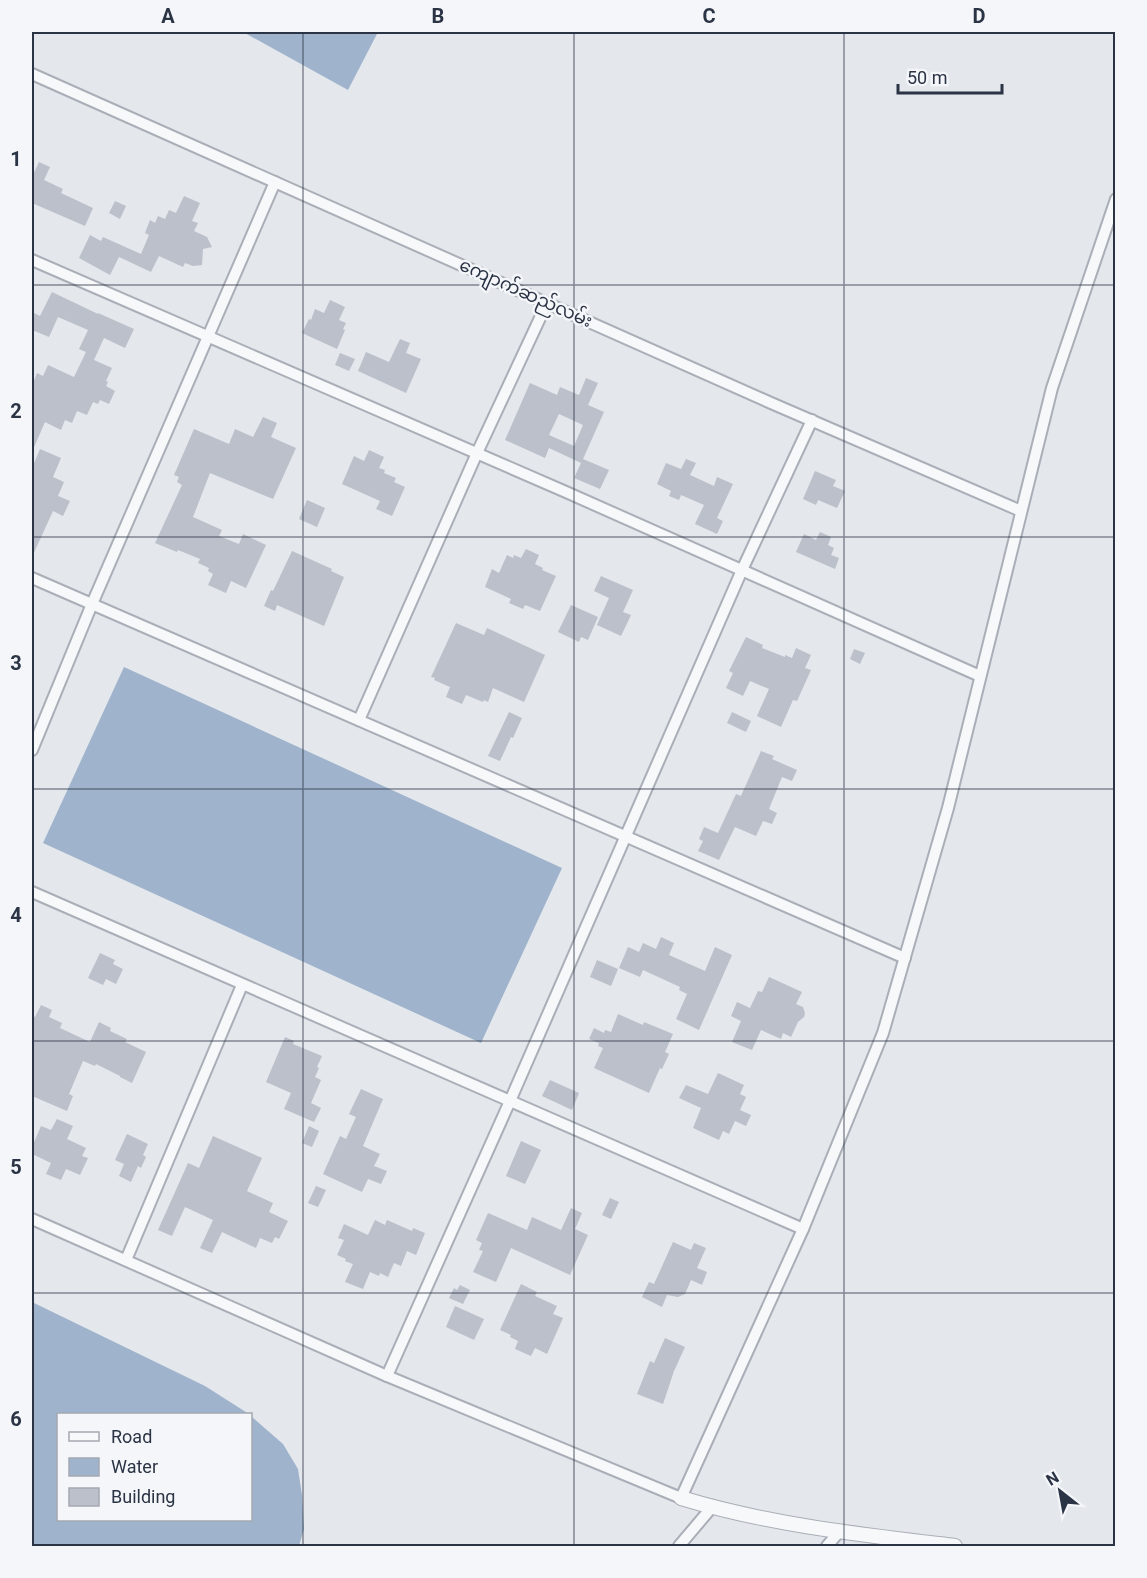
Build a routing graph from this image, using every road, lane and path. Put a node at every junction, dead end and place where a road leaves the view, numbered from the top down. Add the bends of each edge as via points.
1 (32, 74) edge
2 (275, 182) junction
3 (1116, 199) edge
4 (32, 260) edge
5 (547, 303) junction
6 (208, 337) junction
7 (812, 420) junction
8 (477, 453) junction
9 (1021, 511) junction
10 (742, 570) junction
11 (32, 578) edge
12 (92, 604) junction
13 (980, 676) junction
14 (360, 720) junction
15 (32, 750) edge
16 (626, 836) junction
17 (32, 892) edge
18 (905, 958) junction
19 (242, 985) junction
20 (510, 1101) junction
21 (32, 1219) edge
22 (803, 1229) junction
23 (126, 1260) junction
24 (387, 1376) junction
25 (681, 1498) junction
26 (712, 1507) junction
27 (839, 1532) junction
28 (679, 1546) edge
29 (827, 1546) edge
30 (955, 1546) edge

1 - 2 street, ကျောက်ဆည်လမ်း
2 - 5 street, ကျောက်ဆည်လမ်း
2 - 6 street
3 - 9 street via 1052,388
4 - 6 street
5 - 7 street, ကျောက်ဆည်လမ်း
5 - 8 street
6 - 8 street
6 - 12 street
7 - 9 street, ကျောက်ဆည်လမ်း
7 - 10 street
8 - 10 street
8 - 14 street
9 - 13 street
10 - 13 street
10 - 16 street
11 - 12 street
12 - 14 street
12 - 15 street
13 - 18 street via 948,808
14 - 16 street
16 - 18 street
16 - 20 street
17 - 19 street
18 - 22 street via 883,1033
19 - 20 street
19 - 23 street
20 - 22 street
20 - 24 street
21 - 23 street
22 - 25 street
23 - 24 street
24 - 25 street
25 - 26 street
26 - 27 street
26 - 28 street
27 - 29 street
27 - 30 street

